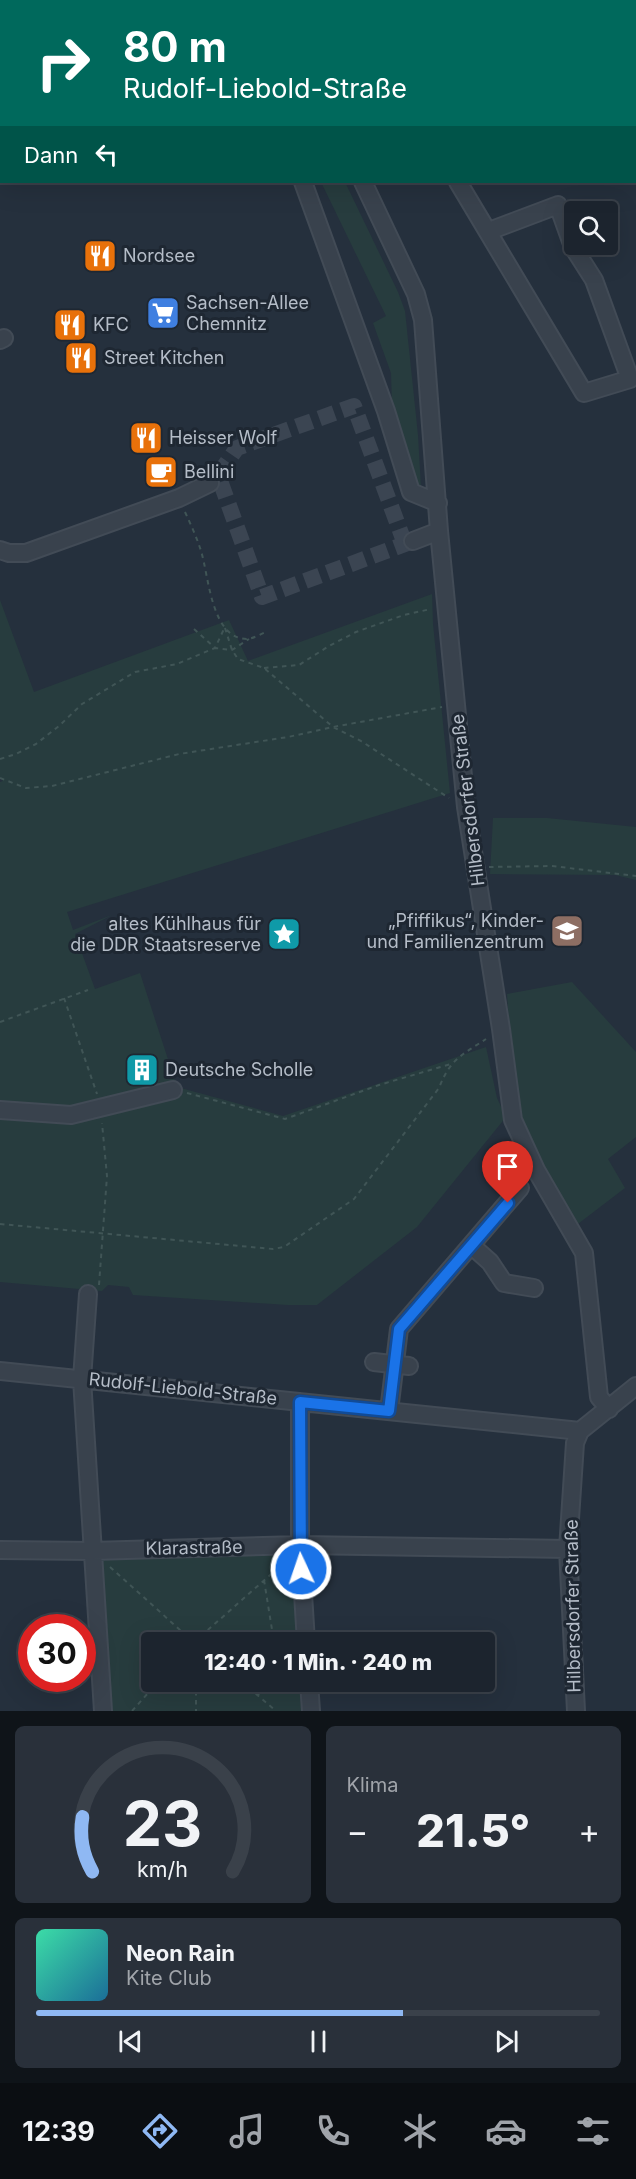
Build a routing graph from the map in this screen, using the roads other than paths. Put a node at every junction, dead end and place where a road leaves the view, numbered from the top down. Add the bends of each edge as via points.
1 (303, 183) edge
2 (363, 183) edge
3 (459, 183) edge
4 (489, 231) junction
5 (210, 483) dead end
6 (438, 503) junction
7 (440, 531) junction
8 (413, 541) tunnel mouth
9 (0, 550) edge
10 (173, 1090) road end
11 (0, 1110) edge
12 (520, 1188) dead end
13 (472, 1246) junction
14 (534, 1288) dead end
15 (88, 1294) road end
16 (374, 1362) dead end
17 (402, 1365) junction
18 (0, 1371) edge
19 (82, 1379) junction
20 (636, 1386) edge
21 (300, 1402) junction
22 (609, 1409) junction
23 (389, 1411) junction
24 (580, 1431) junction
25 (300, 1545) junction
26 (568, 1548) junction
27 (0, 1550) edge
28 (92, 1551) junction
29 (305, 1632) edge
30 (310, 1692) edge
31 (103, 1711) edge
32 (311, 1711) edge
33 (576, 1711) edge

1 - 6 street via 386,411 411,492
2 - 6 street, Hilbersdorfer Straße via 417,294 423,320
3 - 4 street
4 - 4 street via 584,393 630,379 594,280 573,247 558,206
5 - 9 street via 26,553
6 - 7 street, Hilbersdorfer Straße
7 - 8 street
7 - 22 street, Hilbersdorfer Straße via 466,807 513,1120 536,1170 584,1253 599,1397
10 - 11 street via 71,1115
12 - 13 street
13 - 14 street via 490,1262 504,1283
13 - 17 street via 399,1329
15 - 19 street
16 - 17 street
17 - 23 street
18 - 19 street, Rudolf-Liebold-Straße
19 - 21 street, Rudolf-Liebold-Straße
19 - 28 street
20 - 22 street
21 - 23 street, Rudolf-Liebold-Straße
21 - 25 street
22 - 24 street
23 - 24 street, Rudolf-Liebold-Straße
24 - 26 street, Hilbersdorfer Straße via 575,1443
25 - 26 street, Klarastraße
25 - 28 street, Klarastraße
25 - 29 street
26 - 33 street, Hilbersdorfer Straße
27 - 28 street, Klarastraße
28 - 31 street
30 - 32 street

